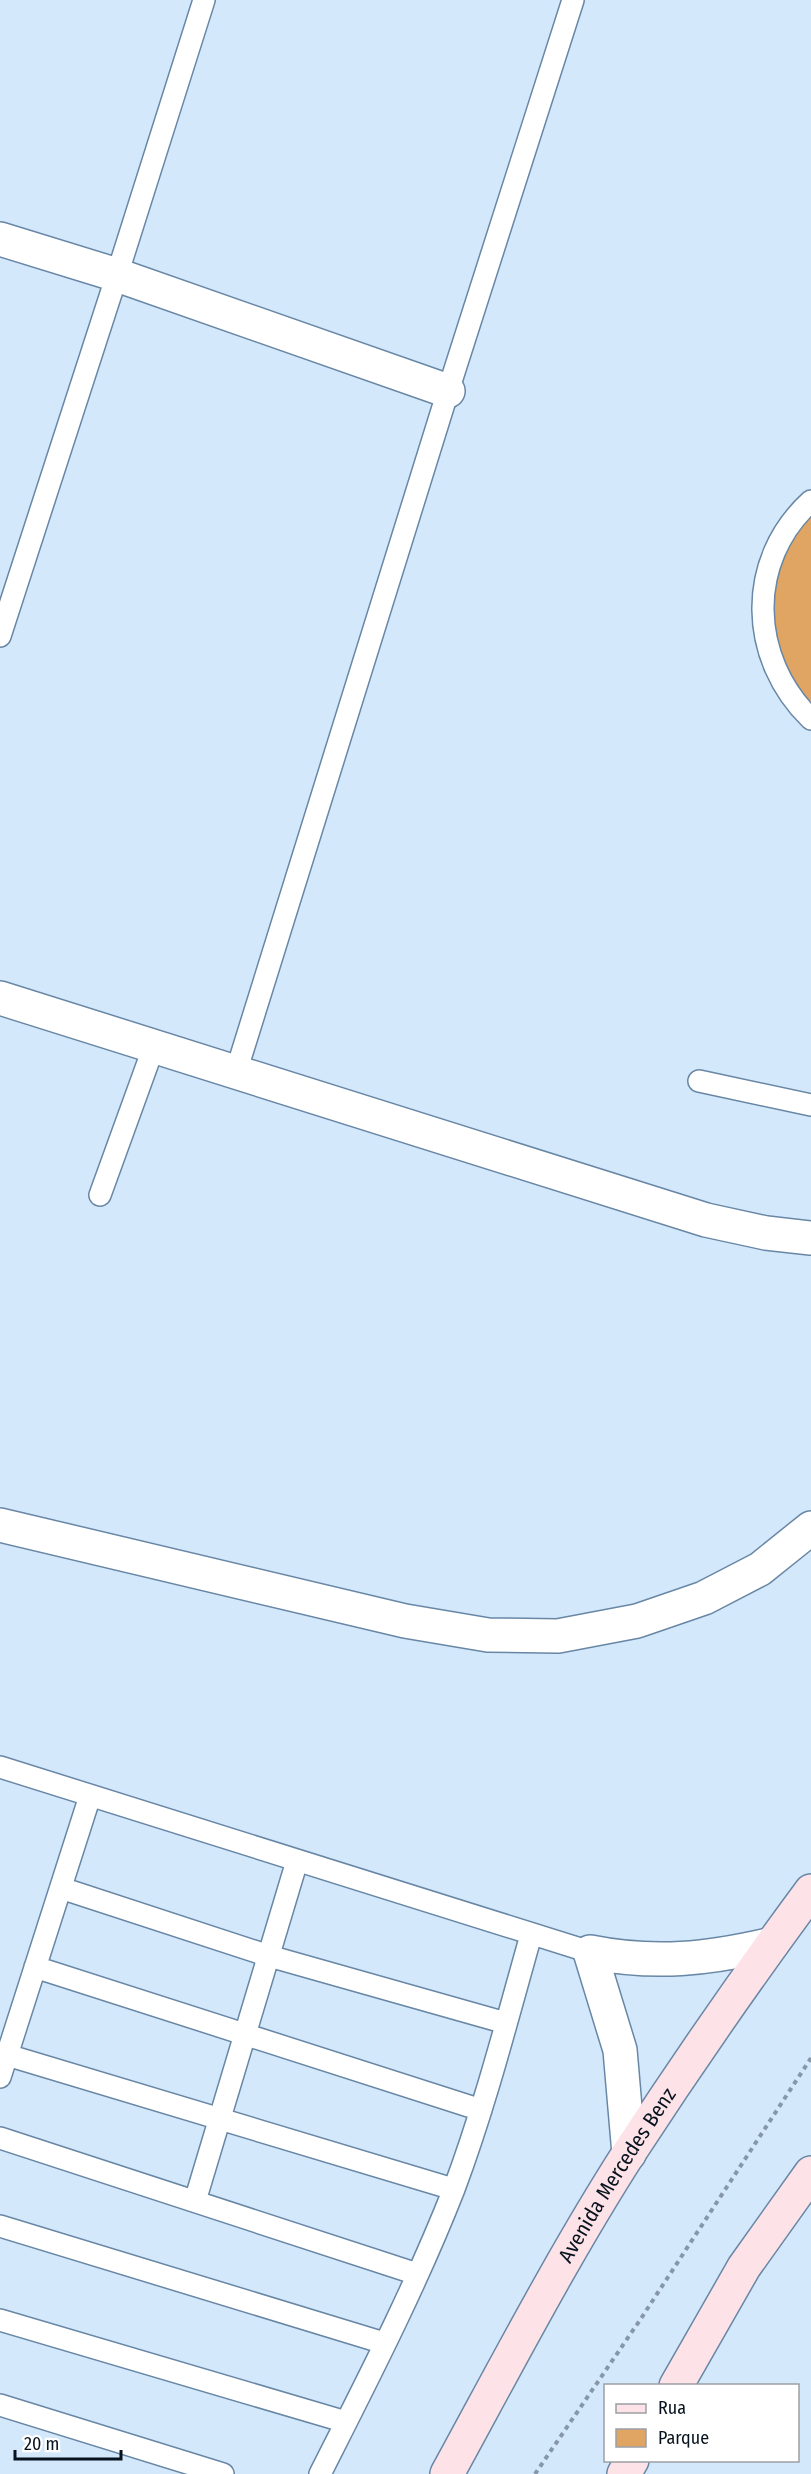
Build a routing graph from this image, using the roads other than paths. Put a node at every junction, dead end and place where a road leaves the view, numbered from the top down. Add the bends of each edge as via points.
1 (204, 0) edge
2 (573, 0) edge
3 (0, 239) edge
4 (117, 275) junction
5 (448, 391) junction
6 (811, 501) edge
7 (0, 636) edge
8 (811, 719) edge
9 (0, 998) edge
10 (154, 1046) junction
11 (236, 1072) junction
12 (699, 1081) dead end
13 (811, 1104) edge
14 (100, 1195) dead end
15 (811, 1238) edge
16 (0, 1525) edge
17 (811, 1528) edge
18 (0, 1767) edge
19 (90, 1796) junction
20 (297, 1861) junction
21 (61, 1888) junction
22 (811, 1892) edge
23 (531, 1935) junction
24 (772, 1944) junction
25 (590, 1952) junction
26 (269, 1956) junction
27 (35, 1967) junction
28 (506, 2023) junction
29 (247, 2034) junction
30 (7, 2055) junction
31 (0, 2077) edge
32 (481, 2110) junction
33 (221, 2118) junction
34 (0, 2138) edge
35 (629, 2154) junction
36 (811, 2173) edge
37 (453, 2189) junction
38 (195, 2201) junction
39 (0, 2226) edge
40 (417, 2274) junction
41 (0, 2320) edge
42 (384, 2343) junction
43 (677, 2384) edge
44 (0, 2405) edge
45 (346, 2422) junction
46 (223, 2474) edge
47 (320, 2474) edge
48 (447, 2474) edge

1 - 4 lane
2 - 5 lane
3 - 4 street
4 - 5 street
4 - 7 lane
5 - 11 lane
6 - 8 lane via 798,513 776,547 764,586 763,627 773,666 793,702
9 - 10 street
10 - 11 street
10 - 14 lane
11 - 15 street via 706,1220
12 - 13 lane
16 - 17 street via 405,1621 488,1635 558,1635 637,1621 704,1598 760,1569
18 - 19 lane
19 - 20 lane
19 - 21 lane
20 - 23 lane
20 - 26 lane
21 - 26 lane
21 - 27 lane
22 - 24 main road, Avenida Mercedes Benz
23 - 25 lane
23 - 28 lane
24 - 25 street via 724,1955 656,1961
24 - 35 main road, Avenida Mercedes Benz
25 - 35 street via 620,2050
26 - 28 lane
26 - 29 lane
27 - 29 lane
27 - 30 lane
28 - 32 lane
29 - 32 lane
29 - 33 lane
30 - 31 lane
30 - 33 lane
32 - 37 lane
33 - 37 lane
33 - 38 lane
34 - 38 lane
35 - 48 main road, Avenida Mercedes Benz
36 - 43 main road via 744,2267
37 - 40 lane
38 - 40 lane
39 - 42 lane
40 - 42 lane
41 - 45 lane
42 - 45 lane
44 - 46 lane
45 - 47 lane

